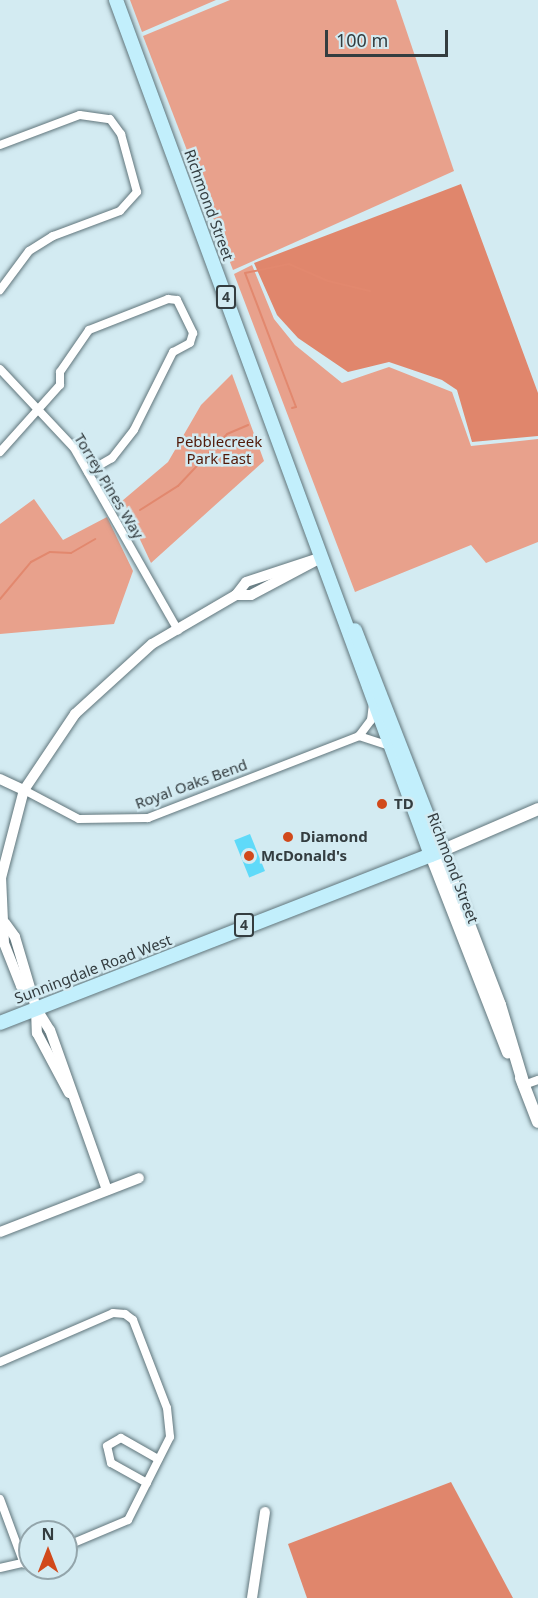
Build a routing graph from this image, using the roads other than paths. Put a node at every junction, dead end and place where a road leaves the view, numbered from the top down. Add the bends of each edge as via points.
1 (116, 0) edge
2 (0, 145) edge
3 (0, 290) edge
4 (0, 369) edge
5 (41, 409) junction
6 (0, 452) edge
7 (88, 472) junction
8 (322, 557) junction
9 (178, 630) junction
10 (373, 701) junction
11 (359, 736) junction
12 (390, 746) junction
13 (0, 779) edge
14 (24, 790) junction
15 (537, 809) edge
16 (434, 849) junction
17 (36, 1008) junction
18 (0, 1023) edge
19 (538, 1080) edge
20 (524, 1085) junction
21 (538, 1122) edge
22 (139, 1179) dead end
23 (107, 1190) junction
24 (0, 1232) edge
25 (0, 1362) edge
26 (158, 1458) junction
27 (147, 1483) junction
28 (0, 1498) edge
29 (265, 1512) dead end
30 (18, 1541) edge
31 (78, 1541) edge
32 (18, 1564) edge
33 (0, 1568) edge
34 (252, 1598) edge

1 - 8 main road, Richmond Street / 4
2 - 3 street via 80,115 110,119 121,134 137,192 120,211 53,236 29,251
4 - 5 street, Torrey Pines Way
5 - 6 street
5 - 7 street, Torrey Pines Way
5 - 7 street via 89,330 168,299 183,305 193,333 190,343 172,352 134,430 112,458
7 - 9 street, Torrey Pines Way
8 - 9 street via 251,595 236,595
8 - 10 main road, Richmond Street / 4
8 - 16 main road, Richmond Street via 363,648
9 - 14 street via 152,644 75,714
10 - 11 street via 371,720
10 - 12 main road, Richmond Street / 4
11 - 12 street
11 - 14 street, Royal Oaks Bend via 131,822 79,819
12 - 16 main road, Richmond Street / 4
13 - 14 street, Royal Oaks Bend
14 - 17 street via 1,878 5,923 15,938
15 - 16 main road
16 - 17 main road, Sunningdale Road West / 4
16 - 20 main road, Richmond Street via 488,1010
17 - 18 main road, Sunningdale Road West / 4
17 - 23 street via 37,1033 69,1094
19 - 20 street
20 - 21 main road, Richmond Street
22 - 23 street
23 - 24 street
25 - 26 street via 113,1313 125,1314 133,1320 167,1408 170,1437
26 - 27 street
26 - 27 street via 121,1438 107,1446 111,1463
27 - 31 street via 128,1520
28 - 30 street
29 - 34 street
32 - 33 street

